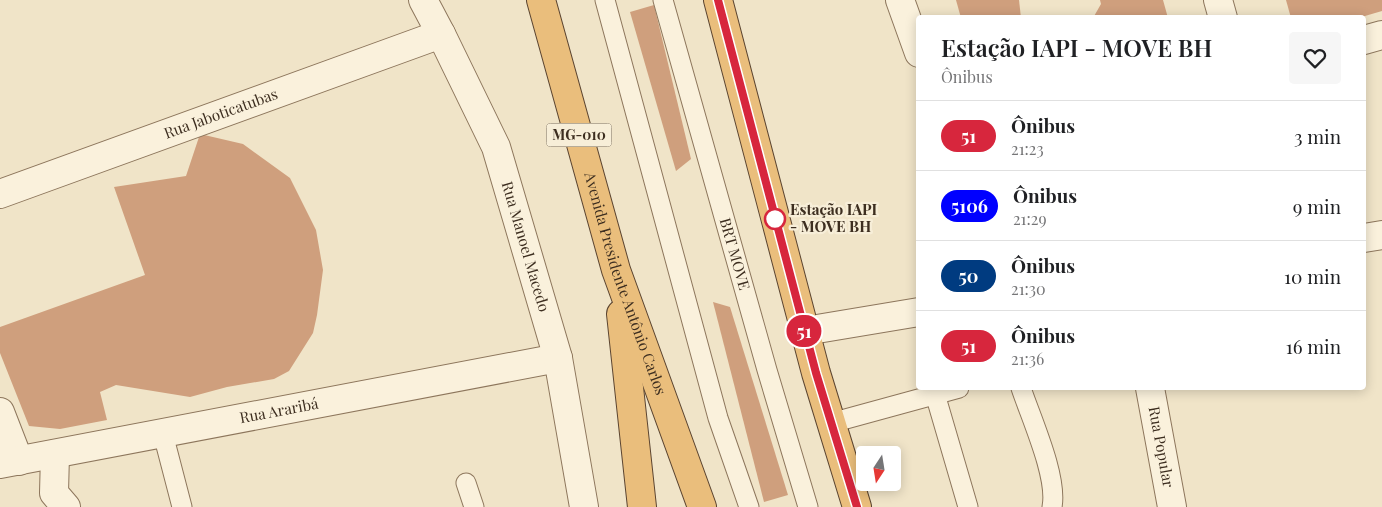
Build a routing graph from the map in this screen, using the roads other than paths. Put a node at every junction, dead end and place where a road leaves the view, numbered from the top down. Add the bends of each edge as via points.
1 (423, 0) edge
2 (541, 0) edge
3 (605, 0) edge
4 (663, 0) edge
5 (718, 0) edge
6 (900, 0) edge
7 (1218, 0) edge
8 (1222, 15) edge
9 (441, 34) junction
10 (1382, 35) edge
11 (1366, 39) edge
12 (916, 45) edge
13 (0, 194) edge
14 (1382, 235) edge
15 (1366, 238) edge
16 (616, 270) junction
17 (916, 312) edge
18 (804, 331) junction
19 (558, 358) junction
20 (951, 390) edge
21 (1022, 390) edge
22 (1150, 390) edge
23 (935, 394) junction
24 (0, 412) edge
25 (831, 423) junction
26 (162, 434) junction
27 (55, 454) junction
28 (10, 462) edge
29 (466, 483) dead end
30 (57, 502) edge
31 (182, 507) edge
32 (474, 507) edge
33 (584, 507) edge
34 (642, 507) edge
35 (702, 507) edge
36 (750, 507) edge
37 (808, 507) edge
38 (857, 507) edge
39 (968, 507) edge
40 (1052, 507) edge
41 (1172, 507) edge

1 - 9 street, Rua Manoel Macedo
2 - 16 highway, Avenida Presidente Antônio Carlos / MG-010
3 - 36 lane via 718,418
4 - 37 lane, BRT MOVE
5 - 18 highway
6 - 12 street
7 - 8 street
9 - 13 street, Rua Jaboticatubas
9 - 19 street, Rua Manoel Macedo via 496,147
10 - 11 street
14 - 15 street
16 - 34 highway
16 - 35 highway, Avenida Presidente Antônio Carlos / MG-010
17 - 18 street
18 - 25 highway
19 - 26 street, Rua Araribá
19 - 33 street, Rua Manoel Macedo
20 - 23 lane
21 - 40 lane via 1050,473 1054,498
22 - 41 street, Rua Popular
23 - 25 lane
23 - 39 lane
24 - 28 street
25 - 38 highway
26 - 27 street, Rua Araribá
26 - 31 lane
27 - 28 street, Rua Araribá
27 - 30 street
29 - 32 lane

